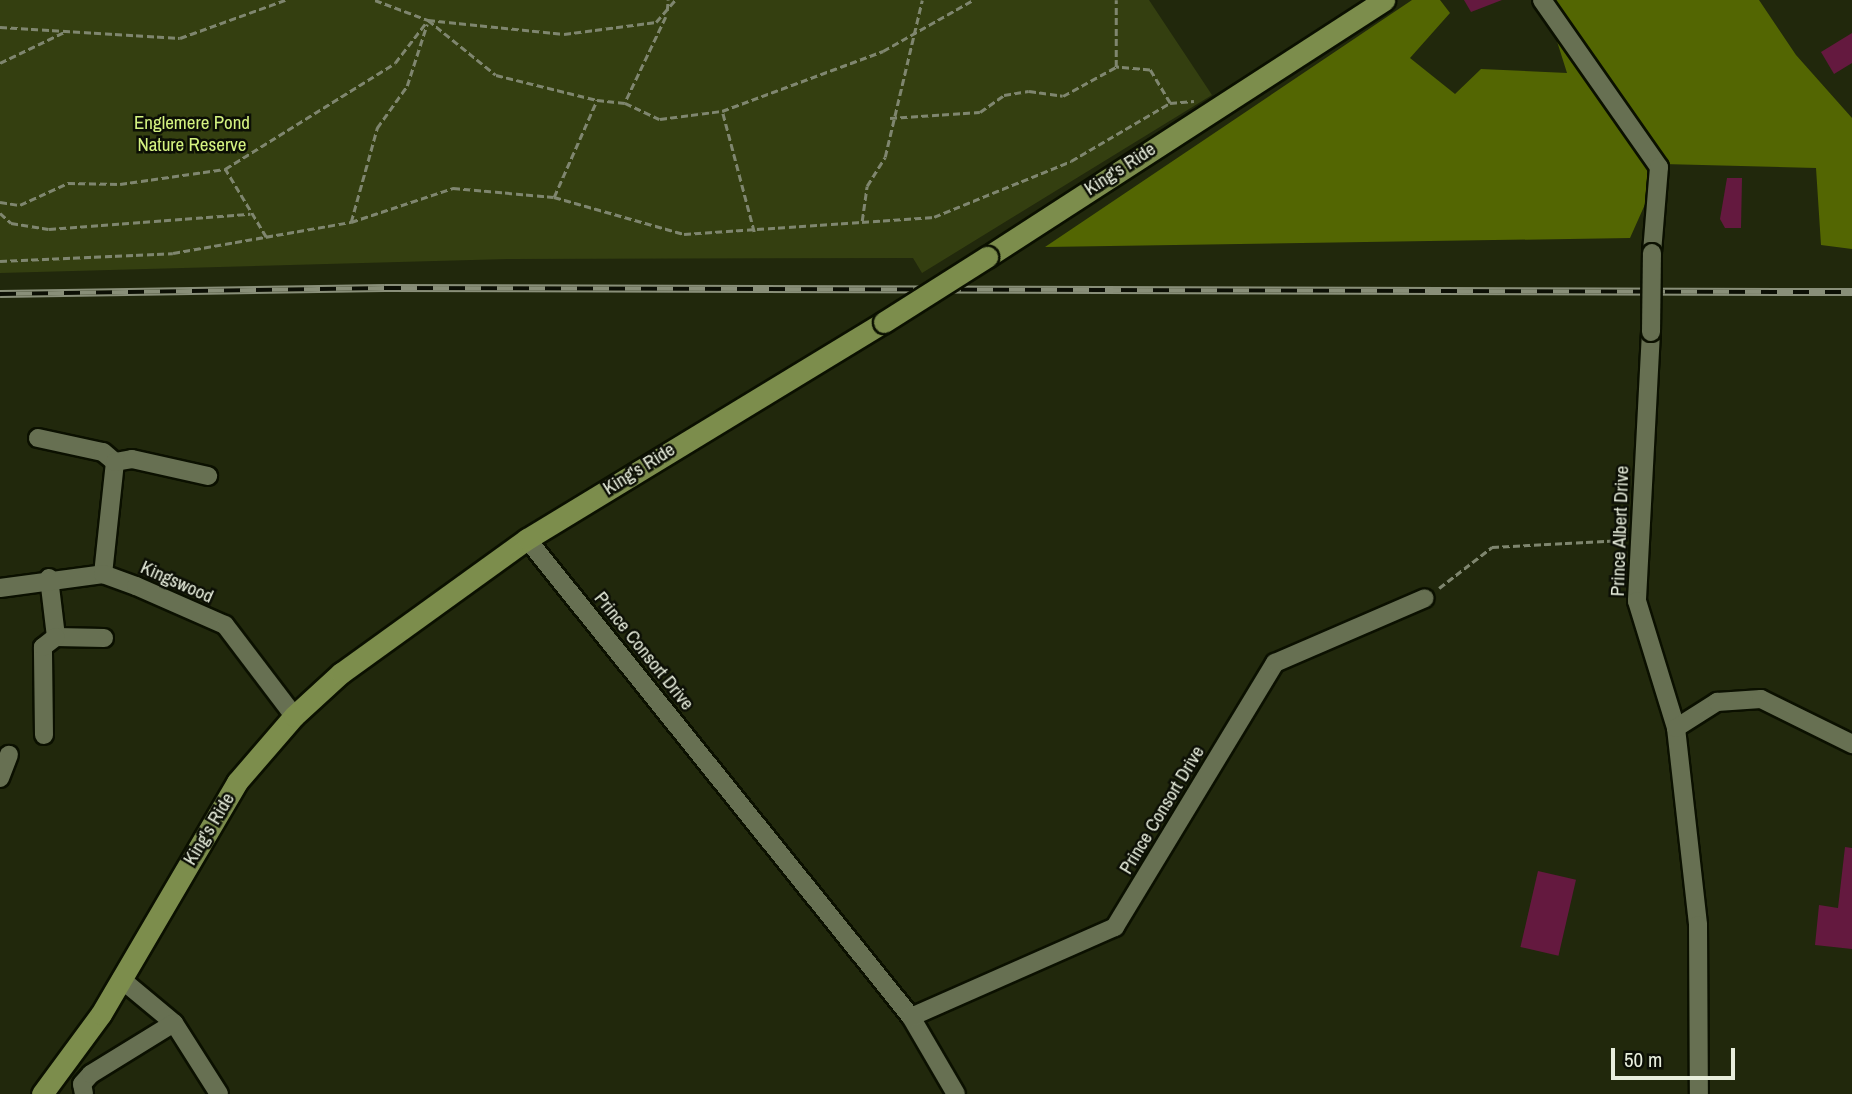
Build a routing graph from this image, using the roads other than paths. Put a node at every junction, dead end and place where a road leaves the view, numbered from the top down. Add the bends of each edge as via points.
1 (1384, 0) edge
2 (1542, 0) edge
3 (38, 438) dead end
4 (115, 462) junction
5 (208, 476) dead end
6 (527, 540) junction
7 (103, 574) junction
8 (49, 578) junction
9 (0, 588) edge
10 (1425, 598) road end
11 (56, 637) junction
12 (104, 638) dead end
13 (294, 716) junction
14 (1675, 728) junction
15 (44, 735) dead end
16 (1852, 744) edge
17 (9, 755) dead end
18 (0, 778) edge
19 (121, 979) junction
20 (911, 1017) junction
21 (174, 1023) junction
22 (42, 1094) edge
23 (84, 1094) edge
24 (219, 1094) edge
25 (957, 1094) edge
26 (1699, 1094) edge

1 - 6 main road, King's Ride, bridge via 884,322
2 - 14 street, Prince Albert Drive, bridge via 1659,167 1651,253 1637,601
3 - 4 street via 103,452
4 - 5 street via 132,459
4 - 7 street
6 - 13 main road, King's Ride via 341,673
6 - 20 street, Prince Consort Drive
7 - 8 street, Kingswood
7 - 13 street, Kingswood via 225,625
8 - 9 street, Kingswood
8 - 11 street
10 - 20 street, Prince Consort Drive via 1275,663 1115,927
11 - 12 street
11 - 15 street via 43,647
13 - 19 main road, King's Ride via 237,782
14 - 16 street via 1717,702 1761,699
14 - 26 street, Prince Albert Drive via 1698,925
17 - 18 street
19 - 21 street
19 - 22 main road, King's Ride
20 - 25 street, Prince Consort Drive
21 - 23 street via 91,1073 82,1084
21 - 24 street

